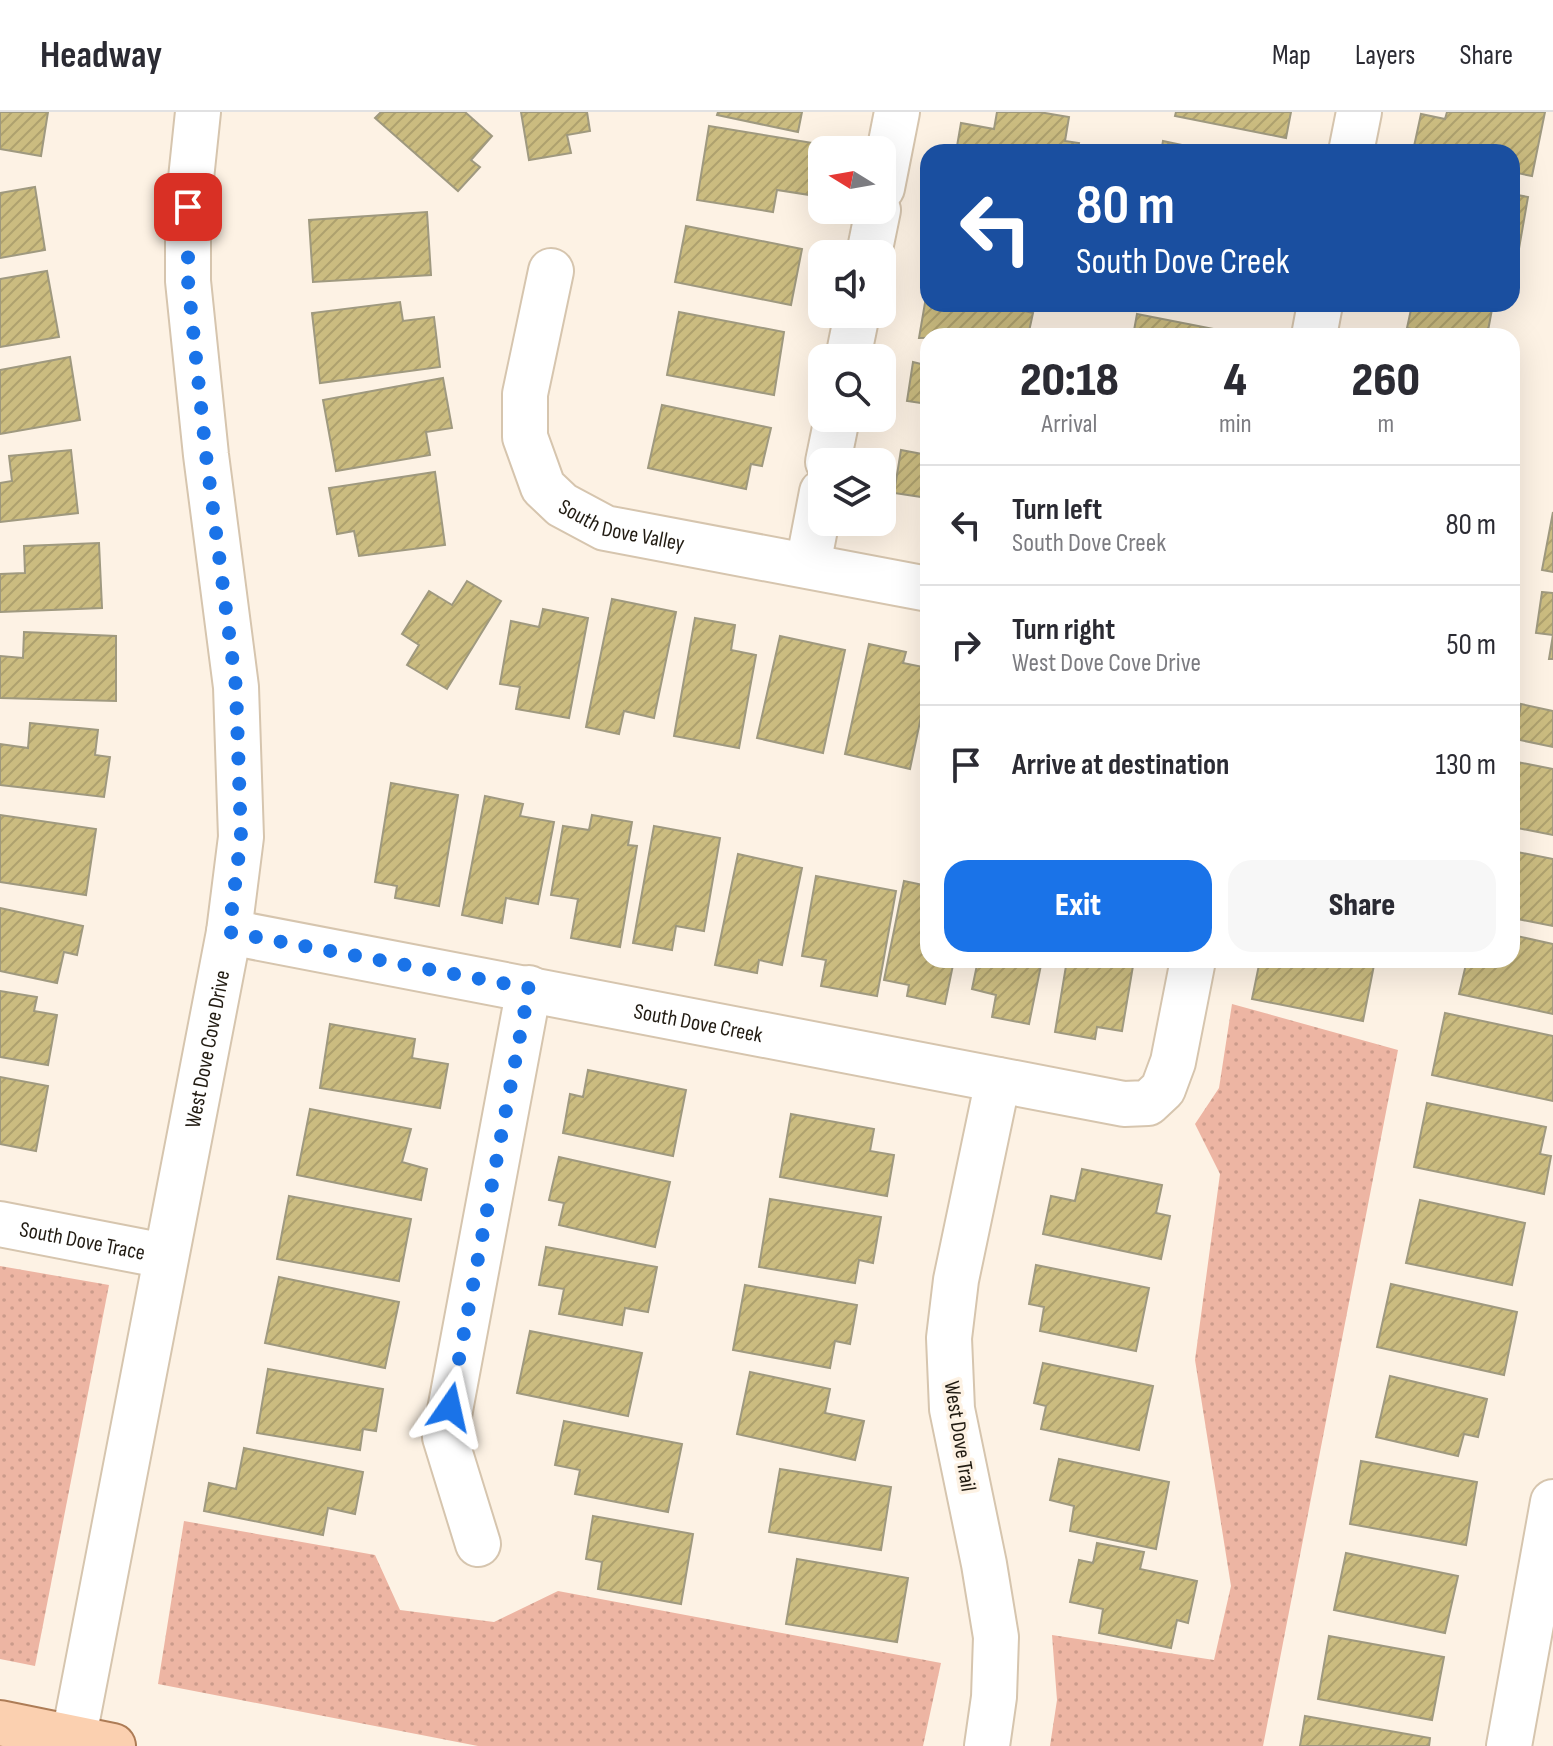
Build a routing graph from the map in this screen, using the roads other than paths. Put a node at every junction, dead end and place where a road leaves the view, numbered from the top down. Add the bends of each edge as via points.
1 (198, 112) edge
2 (897, 112) edge
3 (1359, 112) edge
4 (892, 136) edge
5 (1353, 144) edge
6 (551, 271) dead end
7 (814, 536) edge
8 (808, 565) junction
9 (920, 587) edge
10 (229, 932) junction
11 (1191, 968) edge
12 (529, 988) junction
13 (998, 1080) junction
14 (0, 1224) edge
15 (165, 1256) junction
16 (1553, 1502) edge
17 (478, 1544) dead end
18 (0, 1723) edge
19 (86, 1743) edge
20 (987, 1746) edge
21 (1509, 1746) edge

1 - 10 street, West Dove Cove Drive via 188,207 188,281 236,687 241,837
2 - 4 street
3 - 5 street
6 - 8 street, South Dove Valley via 525,394 525,437 543,487 562,505 605,528
7 - 8 street
8 - 9 street, South Dove Valley
10 - 12 street, South Dove Creek
10 - 15 street, West Dove Cove Drive
11 - 13 street, South Dove Creek via 1173,1062 1163,1089 1148,1103 1124,1104
12 - 13 street, South Dove Creek
12 - 17 street via 445,1437
13 - 20 street, West Dove Trail via 949,1338 952,1409 996,1637
14 - 15 street, South Dove Trace
15 - 19 street, West Dove Cove Drive
16 - 21 street
18 - 19 main road

